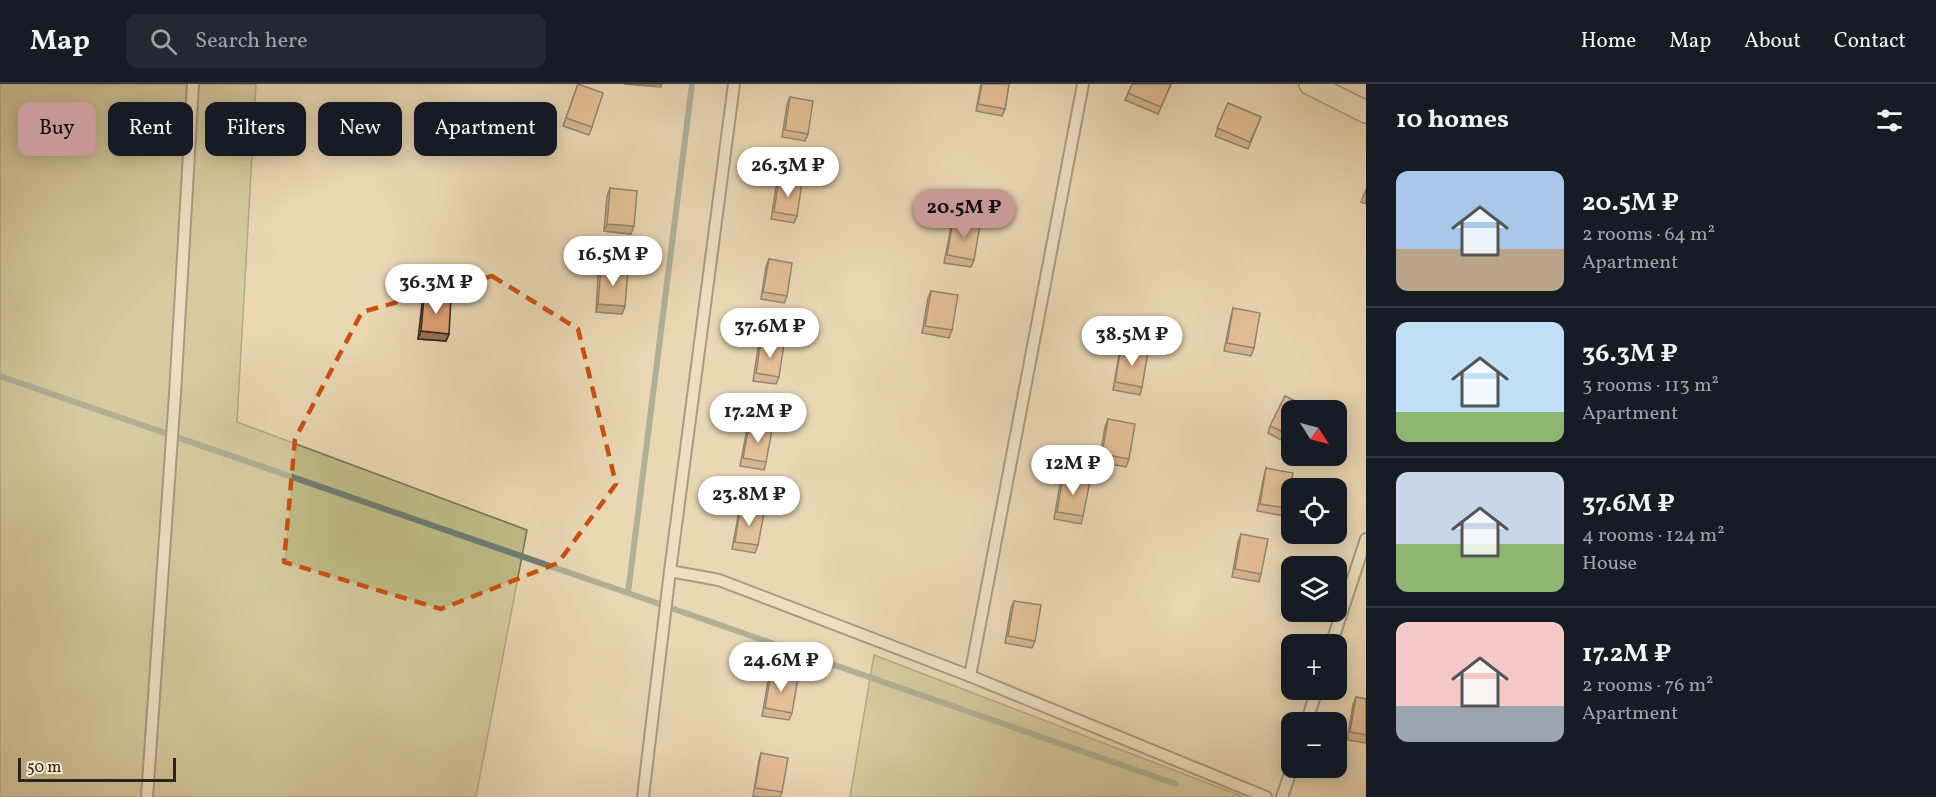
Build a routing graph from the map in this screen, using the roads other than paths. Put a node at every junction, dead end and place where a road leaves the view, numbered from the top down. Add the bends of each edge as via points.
1 (193, 84) edge
2 (734, 84) edge
3 (1083, 84) edge
4 (1310, 84) edge
5 (1366, 112) edge
6 (1366, 539) edge
7 (670, 571) junction
8 (1336, 634) edge
9 (970, 676) junction
10 (1289, 778) edge
11 (147, 797) edge
12 (643, 797) edge
13 (1266, 797) edge
14 (1282, 797) edge

1 - 11 lane
2 - 7 lane
3 - 9 lane
4 - 5 street
6 - 8 lane
7 - 9 lane via 719,580
7 - 12 lane
9 - 13 lane
10 - 14 lane

